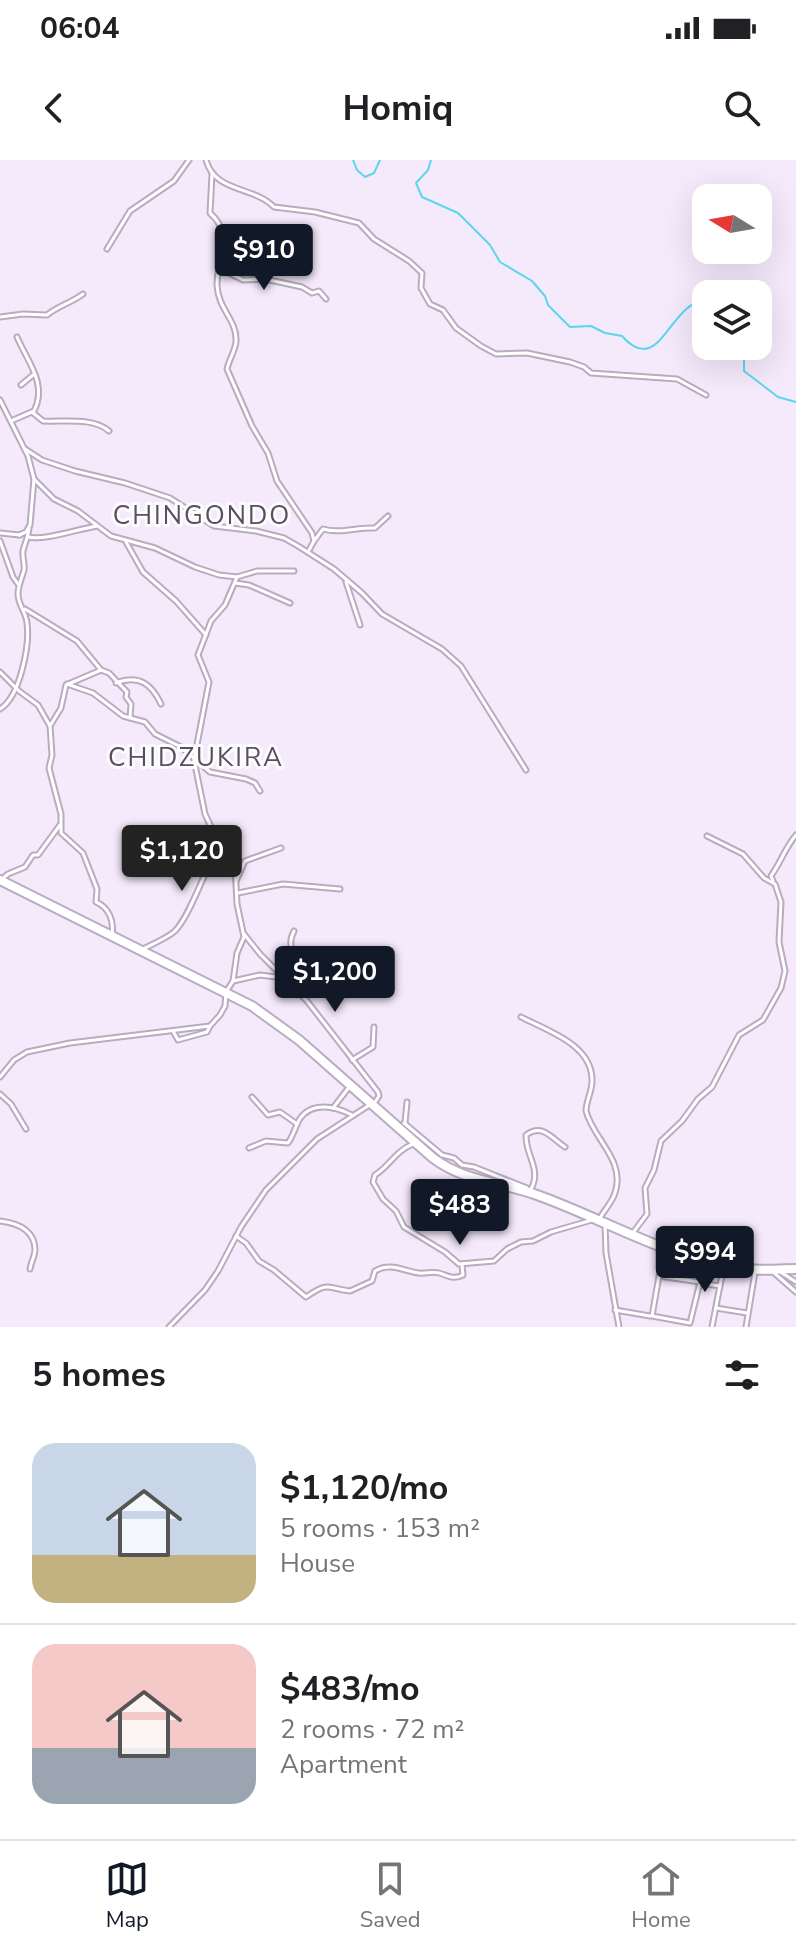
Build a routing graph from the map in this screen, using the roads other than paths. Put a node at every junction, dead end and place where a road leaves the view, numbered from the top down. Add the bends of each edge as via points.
1 (189, 160) edge
2 (206, 160) edge
3 (212, 174) junction
4 (107, 249) dead end
5 (219, 268) junction
6 (83, 294) dead end
7 (326, 299) dead end
8 (0, 317) edge
9 (17, 337) dead end
10 (34, 373) junction
11 (21, 385) dead end
12 (706, 395) dead end
13 (0, 400) edge
14 (32, 412) junction
15 (11, 421) junction
16 (109, 431) dead end
17 (25, 449) junction
18 (34, 479) junction
19 (388, 516) dead end
20 (97, 526) junction
21 (29, 528) junction
22 (0, 533) edge
23 (19, 535) junction
24 (29, 537) junction
25 (0, 541) edge
26 (125, 541) junction
27 (314, 541) junction
28 (308, 552) junction
29 (294, 571) dead end
30 (237, 577) junction
31 (344, 578) junction
32 (235, 583) junction
33 (18, 584) junction
34 (290, 603) dead end
35 (22, 607) junction
36 (360, 625) dead end
37 (206, 635) junction
38 (101, 670) junction
39 (0, 672) edge
40 (116, 683) junction
41 (67, 684) junction
42 (15, 688) junction
43 (161, 704) dead end
44 (0, 709) edge
45 (130, 718) junction
46 (50, 726) junction
47 (194, 757) junction
48 (526, 770) dead end
49 (260, 791) dead end
50 (61, 821) junction
51 (796, 835) edge
52 (707, 836) dead end
53 (216, 840) junction
54 (281, 848) dead end
55 (0, 881) edge
56 (236, 881) junction
57 (773, 881) junction
58 (340, 889) dead end
59 (238, 893) junction
60 (294, 931) dead end
61 (244, 934) junction
62 (112, 935) junction
63 (141, 950) junction
64 (282, 975) junction
65 (233, 981) junction
66 (226, 992) junction
67 (521, 1017) dead end
68 (210, 1026) junction
69 (374, 1027) dead end
70 (173, 1031) junction
71 (352, 1060) junction
72 (0, 1077) edge
73 (350, 1086) junction
74 (0, 1094) edge
75 (252, 1097) dead end
76 (407, 1102) dead end
77 (372, 1104) junction
78 (332, 1109) junction
79 (352, 1115) junction
80 (297, 1124) junction
81 (402, 1126) junction
82 (26, 1129) dead end
83 (416, 1143) junction
84 (565, 1147) dead end
85 (249, 1148) dead end
86 (530, 1191) junction
87 (0, 1221) edge
88 (600, 1221) junction
89 (632, 1234) junction
90 (236, 1236) junction
91 (462, 1265) junction
92 (724, 1265) junction
93 (30, 1269) dead end
94 (774, 1269) junction
95 (796, 1269) edge
96 (756, 1270) junction
97 (700, 1282) junction
98 (796, 1282) edge
99 (720, 1286) junction
100 (796, 1292) edge
101 (716, 1308) junction
102 (615, 1310) junction
103 (749, 1314) junction
104 (652, 1316) junction
105 (169, 1327) edge
106 (619, 1327) edge
107 (712, 1327) edge
108 (746, 1327) edge

1 - 4 street via 174,181 130,211
2 - 3 street
3 - 5 street via 210,213 224,232
3 - 12 street via 276,208 359,223 422,273 421,288 431,305 491,352 532,353 591,373 677,379
5 - 7 street via 243,280 265,279 319,291
5 - 27 street via 220,301 236,333 229,375 277,481
6 - 8 street via 47,315
9 - 10 street
10 - 11 street
10 - 14 street via 39,383
13 - 15 street
14 - 15 street
14 - 16 street via 44,422 97,423
15 - 17 street
17 - 18 street
17 - 28 street via 42,460 170,498 214,526 284,538
18 - 20 street via 54,499
18 - 21 street
19 - 27 street via 375,528 337,533 323,529
20 - 24 street
20 - 26 street
21 - 23 street
21 - 24 street
22 - 23 street
23 - 24 street
24 - 33 street
25 - 33 street
26 - 30 street
26 - 37 street via 143,572
27 - 28 street
28 - 31 street
29 - 30 street
30 - 32 street
31 - 36 street
31 - 48 street via 382,614 461,666
32 - 34 street
32 - 37 street
33 - 35 street
35 - 38 street via 77,641
35 - 42 street via 29,646
37 - 47 street via 198,658 208,685
38 - 40 street
38 - 41 street
39 - 42 street
40 - 43 street via 132,679 147,684
40 - 45 street via 127,692
41 - 45 street via 93,693
41 - 46 street
42 - 44 street
42 - 46 street via 41,709
45 - 47 street via 145,722
46 - 50 street via 49,768
47 - 49 street via 210,772 254,782
47 - 53 street
50 - 55 street via 38,855
50 - 62 street via 62,834 83,853 97,889 96,902 109,914
51 - 57 street via 783,851
52 - 57 street via 743,854
53 - 56 street via 234,845
53 - 63 street via 198,892 177,928
54 - 56 street via 245,861
55 - 62 highway
56 - 59 street
57 - 89 street via 781,902 781,988 763,1020 739,1035 712,1087 661,1141 645,1188 647,1214
58 - 59 street via 283,884
59 - 61 street
60 - 64 street via 290,942 295,966
61 - 64 street
61 - 65 street
62 - 63 highway
63 - 66 highway
64 - 65 street
64 - 71 street
65 - 66 street
66 - 68 street via 225,1006
66 - 73 highway via 270,1018
67 - 88 street via 568,1041 589,1065 593,1084 587,1117 613,1159 618,1182
68 - 70 street
68 - 70 street via 207,1032 178,1040
69 - 71 street via 373,1047
70 - 72 street via 27,1052
71 - 77 street via 378,1092
73 - 77 highway
73 - 78 street
74 - 82 street
75 - 80 street via 268,1115 279,1112
76 - 81 street
77 - 79 street
77 - 81 highway
78 - 79 street
78 - 80 street via 308,1110
79 - 90 street via 317,1139 266,1190
80 - 85 street via 288,1143 261,1142
81 - 83 highway
81 - 86 street via 442,1155
83 - 86 highway via 463,1176
83 - 91 street via 397,1151 375,1175 374,1186 404,1227
84 - 86 street via 542,1130 526,1135 536,1174
86 - 88 highway
87 - 93 street via 29,1232 35,1249
88 - 89 highway
88 - 91 street via 521,1242 494,1261
88 - 102 street
89 - 92 highway
90 - 91 street via 306,1297 331,1285 350,1291 372,1281 382,1267 458,1278
90 - 105 street via 205,1290
92 - 96 highway
92 - 99 street
94 - 95 highway
94 - 96 highway
94 - 98 street
94 - 100 street
96 - 103 street
97 - 99 street
97 - 104 street via 690,1323
97 - 104 street via 659,1276
99 - 101 street
101 - 103 street
101 - 107 street
102 - 104 street
102 - 106 street
103 - 108 street

